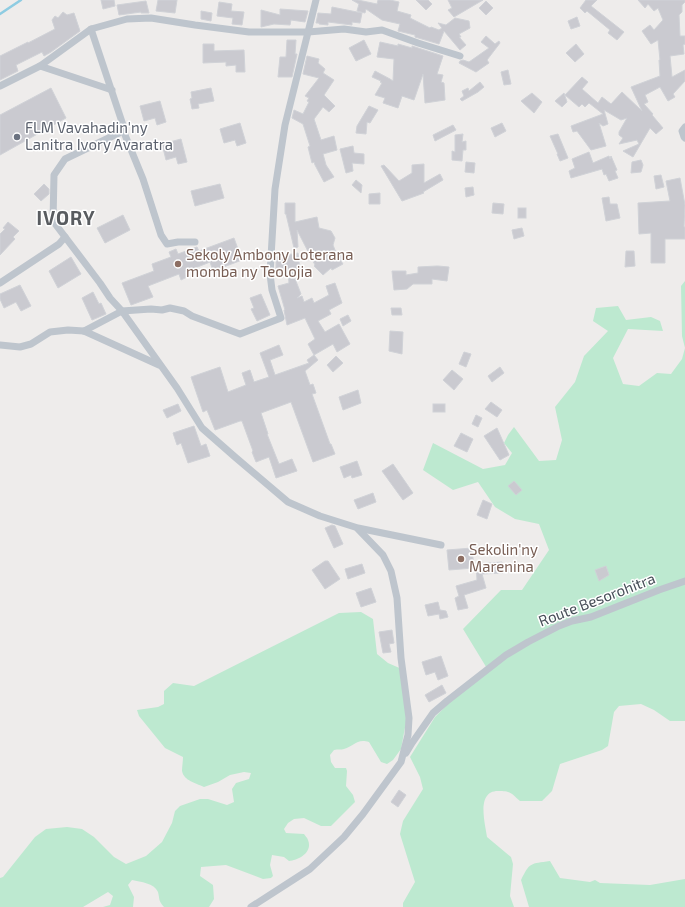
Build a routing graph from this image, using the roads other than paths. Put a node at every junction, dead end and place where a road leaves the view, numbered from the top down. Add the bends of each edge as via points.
1 (316, 0) edge
2 (91, 28) junction
3 (308, 32) junction
4 (460, 56) dead end
5 (40, 66) junction
6 (0, 86) edge
7 (112, 90) junction
8 (685, 127) edge
9 (124, 128) junction
10 (685, 138) edge
11 (65, 237) junction
12 (195, 242) dead end
13 (0, 283) edge
14 (122, 311) junction
15 (84, 331) junction
16 (0, 345) edge
17 (160, 365) junction
18 (358, 528) junction
19 (441, 545) dead end
20 (685, 581) edge
21 (401, 762) junction
22 (251, 907) edge

1 - 3 street
2 - 3 street via 127,19 151,18 249,32
2 - 5 street
2 - 7 street
3 - 4 street via 344,29 366,32 382,30
3 - 14 street via 285,125 276,189 270,274 281,318 240,334 184,311 170,308
5 - 6 street
5 - 7 street
7 - 9 street
8 - 10 street via 682,131
9 - 11 street via 119,133 65,159 54,175 53,221
9 - 12 street via 161,235 167,244
11 - 13 street via 59,244
11 - 14 street
14 - 15 street
14 - 17 street
15 - 16 street via 50,332 31,344 20,347
15 - 17 street
17 - 18 street via 202,428 288,502
18 - 19 street
18 - 21 street via 383,555 391,571 397,598 409,718 408,735
20 - 21 street, Route Besorohitra via 559,626 506,655 433,713
21 - 22 street, Route Besorohitra via 344,837 310,869

